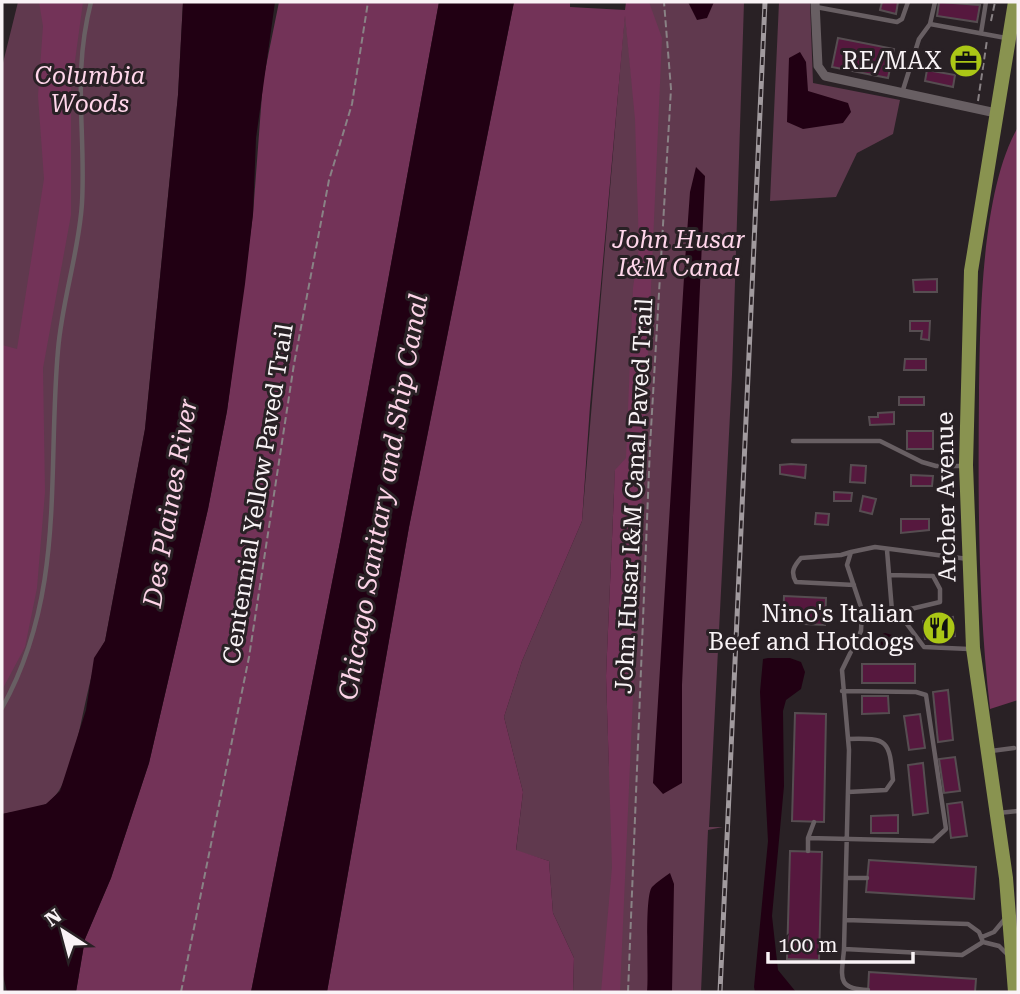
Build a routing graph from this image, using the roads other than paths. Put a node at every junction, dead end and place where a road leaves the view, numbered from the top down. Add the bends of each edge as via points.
1 (91, 2) edge
2 (908, 2) edge
3 (935, 2) edge
4 (986, 2) edge
5 (1015, 2) edge
6 (816, 4) edge
7 (930, 24) junction
8 (981, 33) junction
9 (1008, 38) junction
10 (902, 94) junction
11 (996, 113) junction
12 (793, 441) dead end
13 (966, 466) junction
14 (887, 550) junction
15 (851, 552) junction
16 (968, 559) junction
17 (889, 575) junction
18 (855, 586) junction
19 (898, 612) junction
20 (973, 648) junction
21 (842, 691) junction
22 (2, 708) edge
23 (848, 739) junction
24 (1013, 748) dead end
25 (990, 751) junction
26 (848, 792) junction
27 (1018, 811) edge
28 (997, 813) junction
29 (814, 822) dead end
30 (808, 838) junction
31 (846, 840) junction
32 (808, 851) dead end
33 (846, 878) junction
34 (867, 878) dead end
35 (1012, 878) edge
36 (1009, 914) junction
37 (846, 920) junction
38 (983, 940) junction
39 (844, 949) junction
40 (1012, 960) junction
41 (868, 990) dead end
42 (1015, 992) edge

1 - 22 lane via 79,77 82,203 58,347 46,576 32,639
2 - 6 lane via 897,22
3 - 7 lane
4 - 8 lane
5 - 9 main road, Archer Avenue
6 - 10 street via 818,66 825,76
7 - 8 lane
7 - 10 lane via 919,39
8 - 9 lane
9 - 11 main road, Archer Avenue
10 - 11 street
11 - 13 main road, Archer Avenue via 971,271
12 - 13 lane via 880,441 922,462
13 - 16 main road, Archer Avenue
14 - 15 lane via 875,547
14 - 16 lane
14 - 17 lane
15 - 18 lane via 847,565
15 - 18 lane via 801,558 793,567 793,578 796,582
16 - 20 main road, Archer Avenue
17 - 19 lane via 890,604 892,611
17 - 19 lane via 933,576 940,589 940,603
18 - 21 lane via 862,610 861,631 842,670
19 - 20 lane via 924,647
20 - 25 main road, Archer Avenue
21 - 23 lane
21 - 31 lane via 926,695 946,829 933,841
23 - 26 lane
23 - 26 lane via 885,742 893,780 886,790
24 - 25 lane
25 - 28 main road, Archer Avenue
26 - 31 lane
27 - 28 lane
28 - 35 main road, Archer Avenue
29 - 30 lane
30 - 31 lane
30 - 32 lane
31 - 33 lane
33 - 34 lane
33 - 37 lane
35 - 36 main road, Archer Avenue
36 - 38 lane
36 - 40 main road, Archer Avenue
37 - 38 lane via 968,924
37 - 39 lane
38 - 39 lane via 962,955
38 - 40 lane via 999,946
39 - 41 lane via 845,985
40 - 42 main road, Archer Avenue

